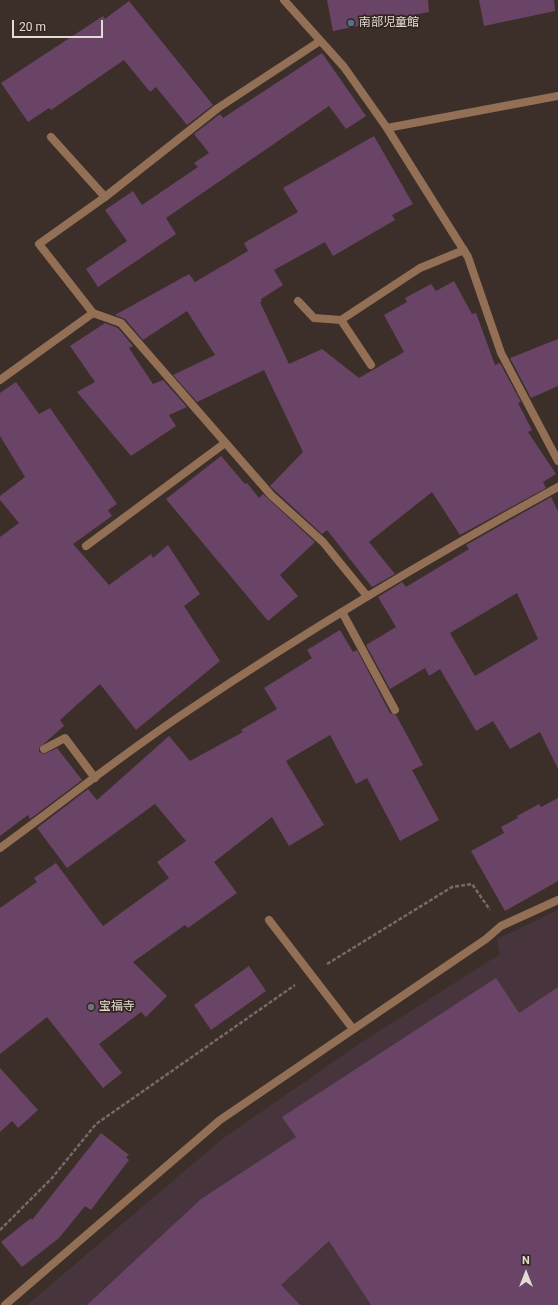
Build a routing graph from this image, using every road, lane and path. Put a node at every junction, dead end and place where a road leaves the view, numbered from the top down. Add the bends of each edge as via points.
1 (284, 0) edge
2 (320, 41) junction
3 (558, 96) edge
4 (387, 128) junction
5 (51, 137) dead end
6 (105, 197) junction
7 (464, 250) junction
8 (298, 300) dead end
9 (93, 313) junction
10 (341, 320) junction
11 (371, 365) dead end
12 (0, 380) edge
13 (225, 443) junction
14 (558, 461) edge
15 (558, 487) edge
16 (86, 546) dead end
17 (367, 596) junction
18 (342, 612) junction
19 (395, 710) dead end
20 (44, 749) dead end
21 (95, 778) junction
22 (0, 848) edge
23 (558, 900) edge
24 (269, 920) dead end
25 (501, 926) junction
26 (311, 974) junction
27 (353, 1029) junction
28 (0, 1230) edge
29 (5, 1305) edge

1 - 2 street
2 - 4 street via 344,68
2 - 6 street via 218,108
3 - 4 street
4 - 7 street
5 - 6 street
6 - 9 street via 39,244
7 - 10 street via 420,268
7 - 14 street via 501,353
8 - 10 street via 314,318
9 - 12 street
9 - 13 street via 121,323
10 - 11 street
13 - 16 street
13 - 17 street via 271,495 323,542
15 - 17 street
17 - 18 street
18 - 19 street
18 - 21 street via 187,711
20 - 21 street via 65,738
21 - 22 street
23 - 25 street
24 - 26 street
25 - 26 path via 472,884 452,887
25 - 27 street via 486,939
26 - 27 street
26 - 28 path via 96,1124 52,1178
27 - 29 street via 220,1120

